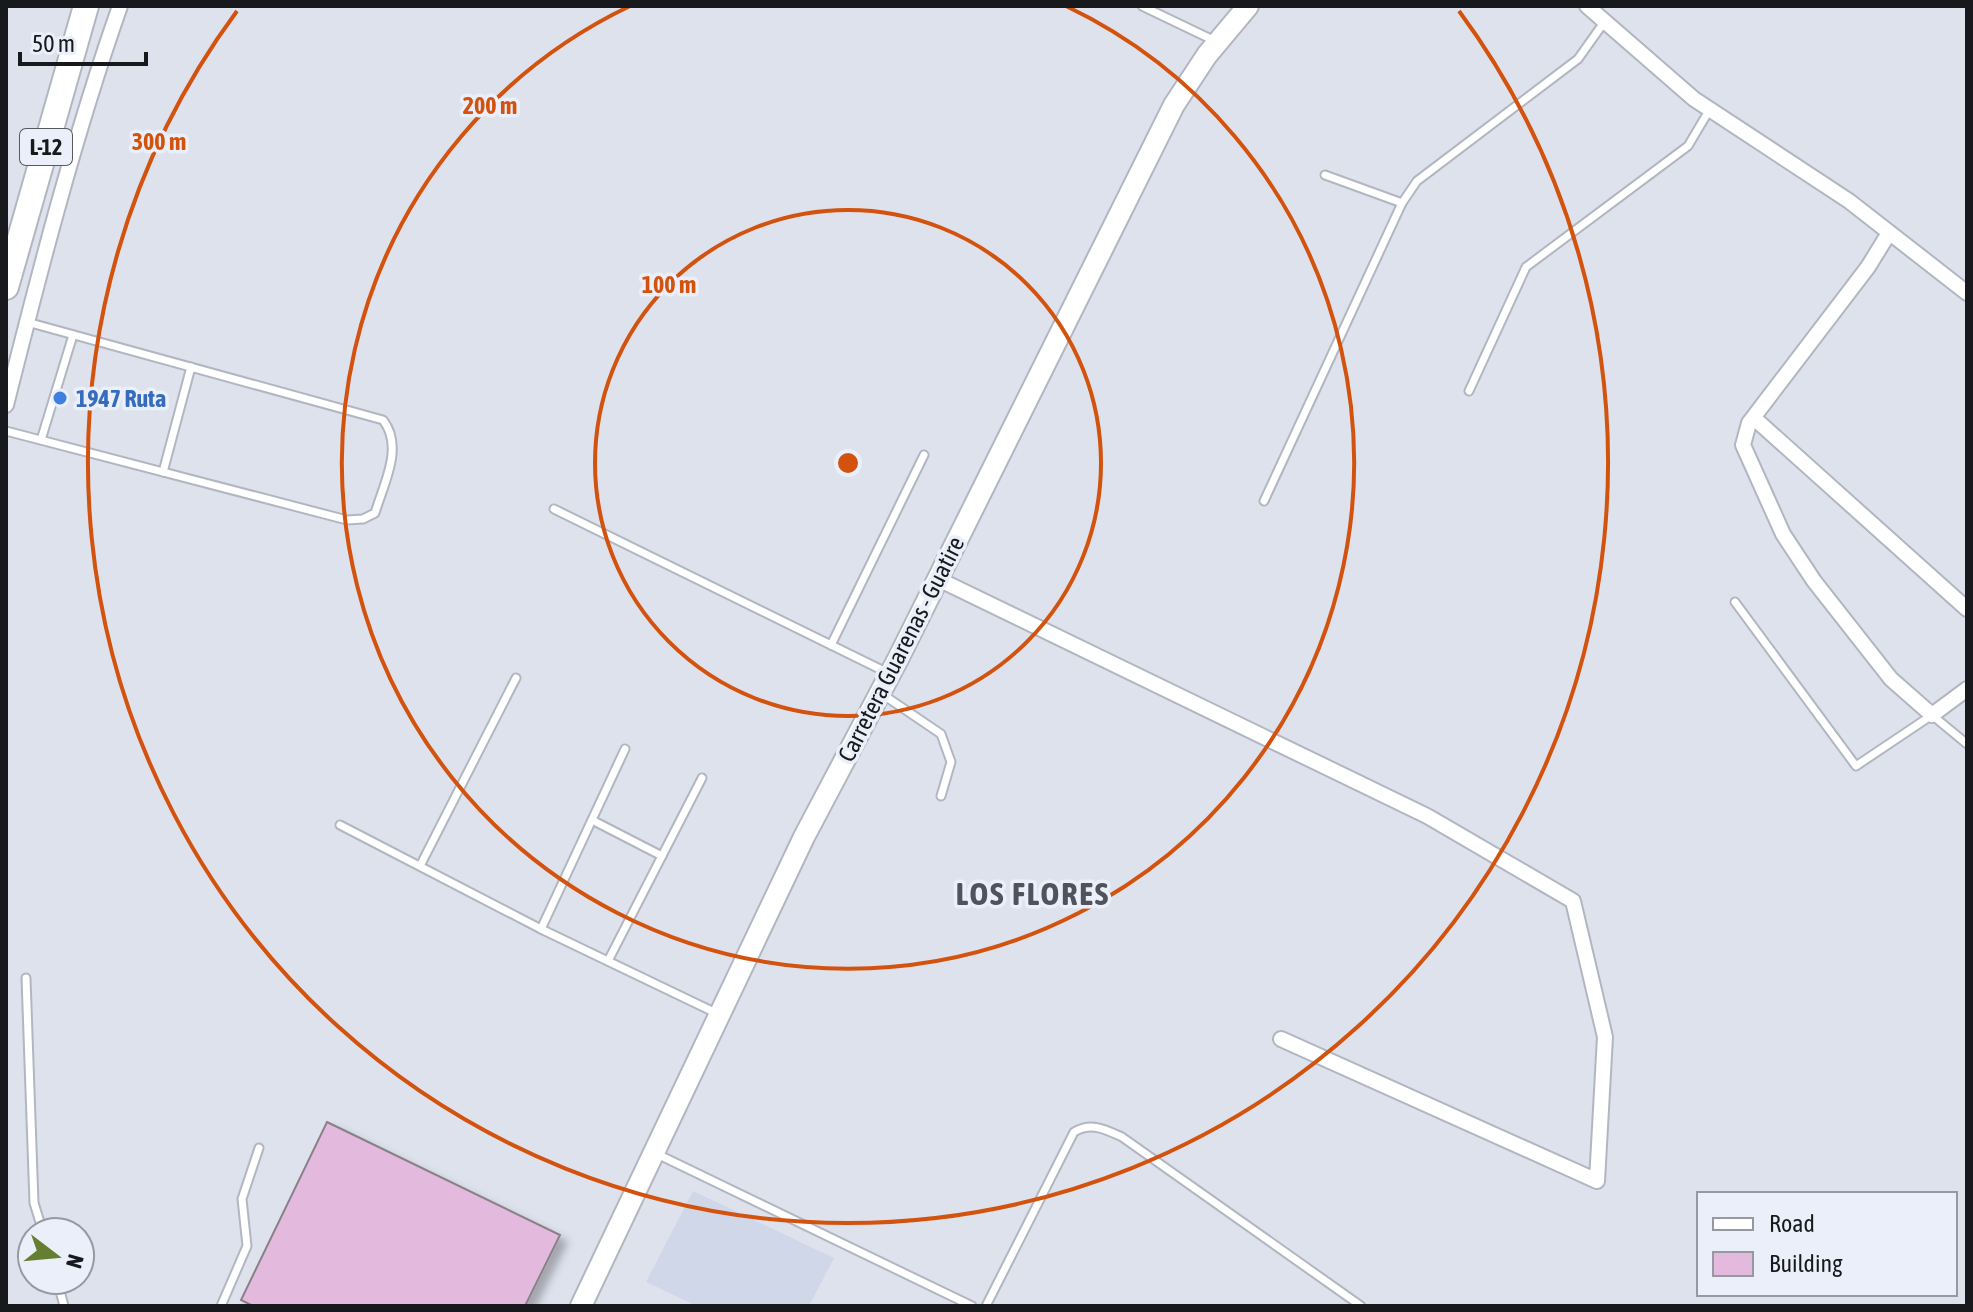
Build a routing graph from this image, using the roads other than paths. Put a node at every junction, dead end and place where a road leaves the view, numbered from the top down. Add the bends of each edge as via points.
1 (86, 6) edge
2 (120, 6) edge
3 (1142, 6) edge
4 (1248, 6) edge
5 (1587, 6) edge
6 (1605, 21) junction
7 (1217, 42) junction
8 (1710, 109) junction
9 (1325, 175) dead end
10 (1402, 203) junction
11 (1889, 233) junction
12 (6, 287) edge
13 (1967, 293) edge
14 (27, 322) junction
15 (73, 335) junction
16 (191, 367) junction
17 (1469, 391) dead end
18 (6, 405) edge
19 (1754, 418) junction
20 (6, 431) edge
21 (41, 440) junction
22 (924, 455) dead end
23 (163, 472) junction
24 (1264, 501) dead end
25 (554, 509) dead end
26 (938, 579) junction
27 (1735, 602) dead end
28 (1967, 609) edge
29 (831, 645) junction
30 (890, 674) junction
31 (516, 678) dead end
32 (1967, 689) edge
33 (880, 693) junction
34 (1932, 715) junction
35 (1967, 744) edge
36 (625, 749) dead end
37 (702, 778) dead end
38 (941, 796) dead end
39 (592, 820) junction
40 (340, 825) dead end
41 (662, 856) junction
42 (420, 866) junction
43 (541, 929) junction
44 (608, 961) junction
45 (26, 978) dead end
46 (718, 1014) junction
47 (1281, 1039) dead end
48 (259, 1148) dead end
49 (653, 1152) junction
50 (38, 1216) edge
51 (221, 1306) edge
52 (581, 1306) edge
53 (972, 1306) edge
54 (986, 1306) edge
55 (1361, 1306) edge

1 - 12 highway, L-12
2 - 14 street, L-12 via 83,112
3 - 7 lane
4 - 7 main road, Carretera Guarenas - Guatire
5 - 6 street
6 - 8 street
6 - 10 lane via 1578,59 1417,181
7 - 26 main road, Carretera Guarenas - Guatire via 1174,105
8 - 11 street
8 - 17 lane via 1688,146 1526,267
9 - 10 lane
10 - 24 lane
11 - 13 street
11 - 19 street
14 - 15 lane
14 - 18 street, L-12
15 - 16 lane
15 - 21 lane
16 - 23 lane
16 - 23 lane via 383,420 395,444 375,513 363,519 347,520
19 - 28 street
19 - 34 street via 1743,445 1783,534 1891,679
20 - 21 lane
21 - 23 lane
22 - 29 lane
25 - 29 lane
26 - 30 main road, Carretera Guarenas - Guatire
26 - 47 street via 1427,816 1573,901 1605,1037 1597,1181
27 - 34 lane via 1856,766
29 - 30 lane
30 - 33 main road, Carretera Guarenas - Guatire
31 - 42 lane
32 - 34 street
33 - 38 lane via 941,734 951,762
33 - 46 main road, Carretera Guarenas - Guatire
34 - 35 lane
36 - 39 lane
37 - 41 lane
39 - 41 lane
39 - 43 lane
40 - 42 lane
41 - 44 lane
42 - 43 lane
43 - 44 lane
44 - 46 lane
45 - 50 lane
46 - 49 main road, Carretera Guarenas - Guatire
48 - 51 lane via 242,1199 247,1246
49 - 52 main road, Carretera Guarenas - Guatire
49 - 53 lane
54 - 55 lane via 1074,1132 1085,1126 1122,1137

